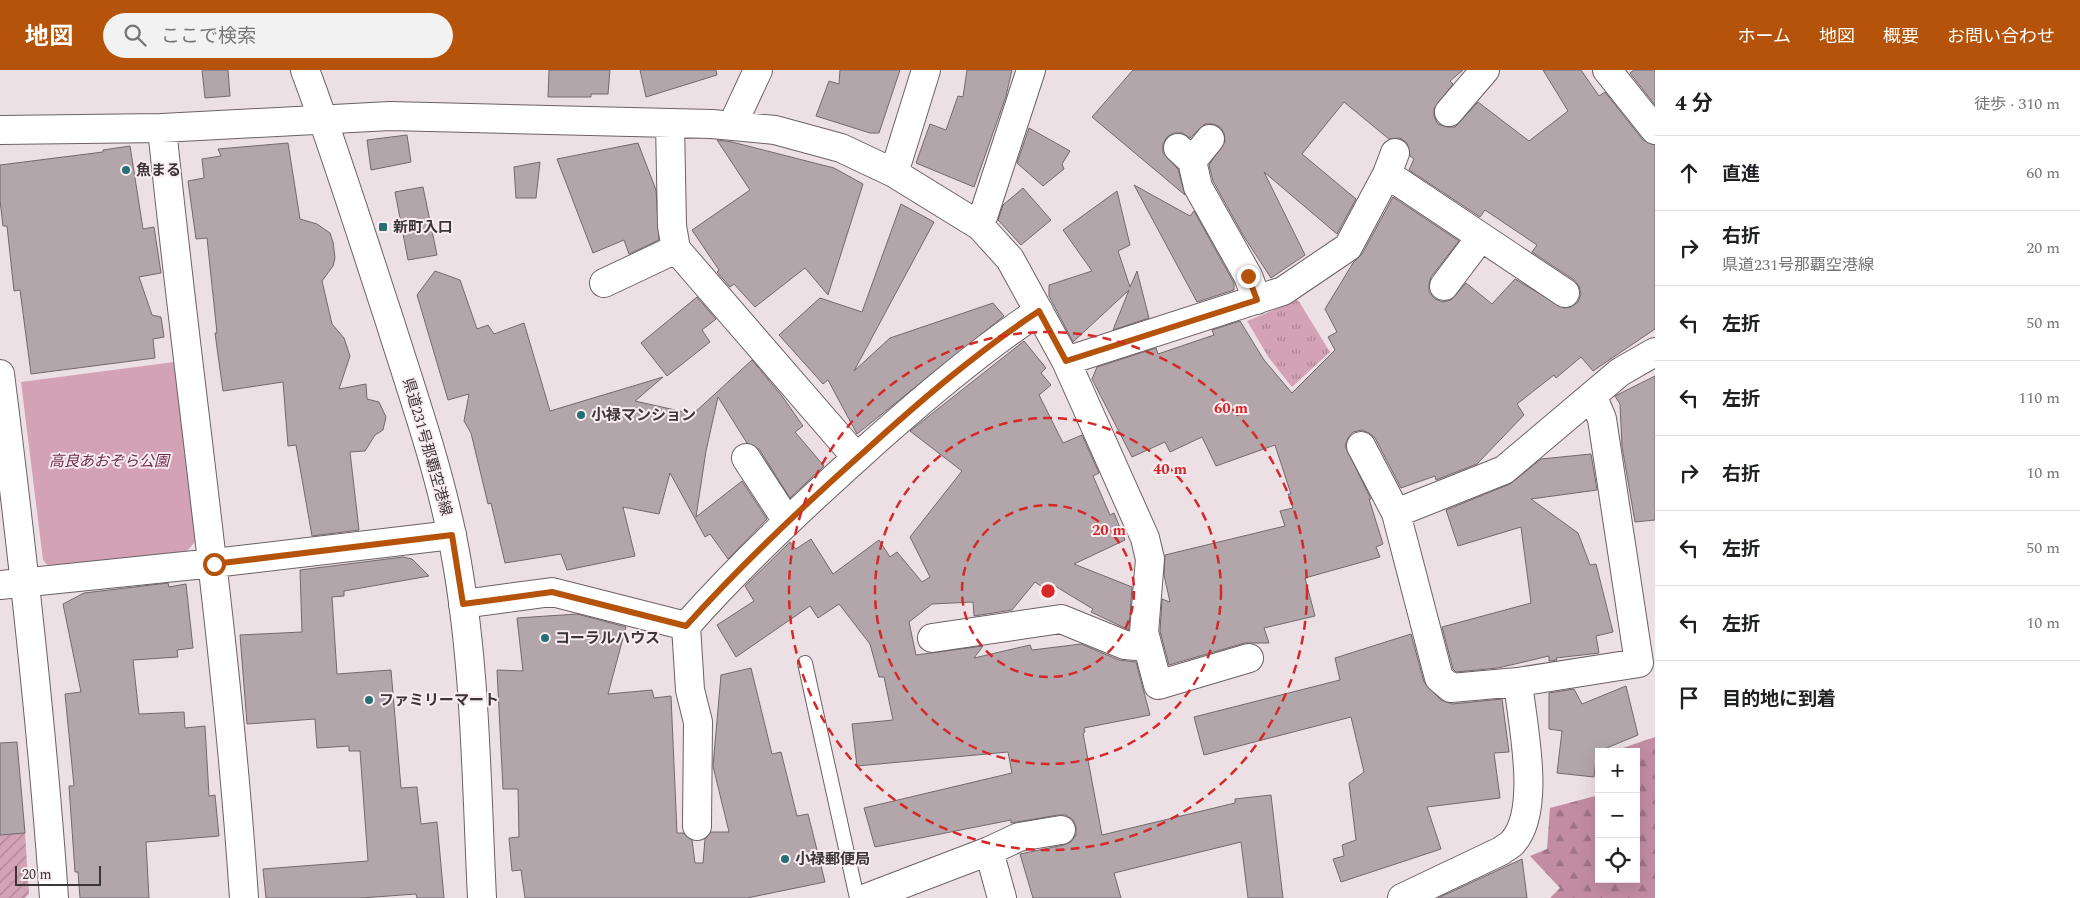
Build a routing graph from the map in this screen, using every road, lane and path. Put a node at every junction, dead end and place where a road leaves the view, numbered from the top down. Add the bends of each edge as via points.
1 (305, 70) edge
2 (758, 70) edge
3 (926, 70) edge
4 (1031, 70) edge
5 (1486, 70) edge
6 (1607, 70) edge
7 (1449, 112) dead end
8 (322, 120) junction
9 (670, 123) junction
10 (732, 126) junction
11 (162, 128) junction
12 (0, 130) edge
13 (1655, 130) edge
14 (1210, 139) dead end
15 (894, 173) junction
16 (980, 226) junction
17 (1481, 237) junction
18 (676, 249) junction
19 (604, 283) dead end
20 (1444, 286) dead end
21 (1565, 293) dead end
22 (1257, 300) junction
23 (1039, 311) junction
24 (1655, 352) edge
25 (1066, 361) junction
26 (0, 374) edge
27 (1593, 397) junction
28 (1361, 446) dead end
29 (746, 458) dead end
30 (857, 458) junction
31 (1396, 513) junction
32 (787, 521) junction
33 (452, 535) junction
34 (214, 564) junction
35 (13, 583) edge
36 (463, 604) junction
37 (686, 626) junction
38 (932, 638) dead end
39 (1148, 647) junction
40 (1249, 658) dead end
41 (805, 663) dead end
42 (1518, 682) junction
43 (697, 826) dead end
44 (1061, 830) dead end
45 (989, 851) junction
46 (54, 898) edge
47 (244, 898) edge
48 (482, 898) edge
49 (857, 898) edge
50 (866, 898) edge
51 (1002, 898) edge
52 (1402, 898) edge

1 - 8 street, 県道231号那覇空港線
2 - 10 street
3 - 15 street
4 - 16 street
5 - 7 street
6 - 13 street
8 - 9 street via 390,116
8 - 11 street
8 - 33 street, 県道231号那覇空港線 via 429,444
9 - 10 street
9 - 18 street via 672,226
10 - 15 street via 775,130 841,148
11 - 12 street
11 - 34 street
14 - 22 street via 1185,155 1198,187 1248,276
15 - 16 street
16 - 23 street via 1010,258
17 - 20 street
17 - 21 street
17 - 22 street via 1391,164 1348,247 1283,291
18 - 19 street
18 - 30 street
22 - 25 street
23 - 25 street
23 - 30 street via 921,401
24 - 27 street via 1620,372
25 - 39 street via 1145,538 1150,559 1144,632
26 - 35 street
27 - 31 street via 1504,470
27 - 42 street via 1602,419 1639,664
28 - 31 street
29 - 32 street
30 - 32 street
31 - 42 street via 1439,678 1451,688
32 - 37 street
33 - 34 street
33 - 36 street, 県道231号那覇空港線
34 - 35 street
34 - 47 street
35 - 46 street via 44,750
36 - 37 street via 552,592
36 - 48 street, 県道231号那覇空港線 via 471,683
37 - 43 street via 690,690 698,722
38 - 39 street via 1061,619 1125,644
39 - 40 street via 1158,685
41 - 49 lane
42 - 52 street via 1529,781 1529,800 1520,831 1513,842 1500,851
44 - 45 street via 1020,838
45 - 50 street
45 - 51 street

